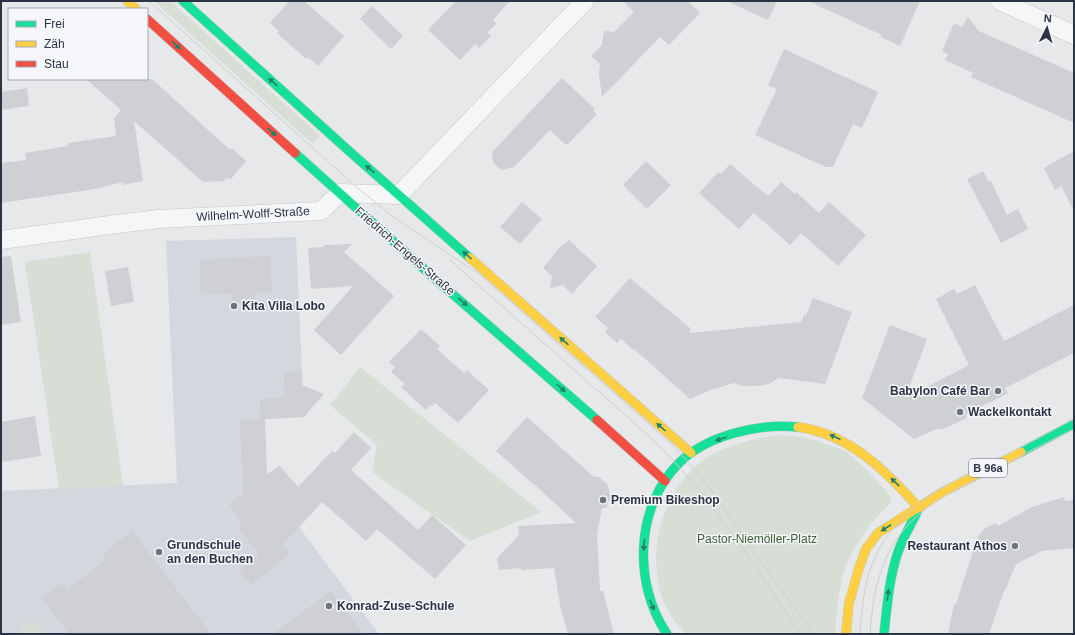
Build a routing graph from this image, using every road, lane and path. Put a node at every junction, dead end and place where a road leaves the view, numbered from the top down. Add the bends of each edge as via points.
1 (127, 1) edge
2 (183, 1) edge
3 (585, 1) edge
4 (1000, 1) edge
5 (135, 8) edge
6 (148, 20) edge
7 (1074, 35) edge
8 (340, 193) junction
9 (399, 195) junction
10 (1, 240) edge
11 (1074, 424) edge
12 (690, 453) junction
13 (665, 481) junction
14 (919, 508) junction
15 (667, 634) edge
16 (846, 634) edge
17 (884, 634) edge

1 - 5 main road
9 -> 2 main road
3 - 9 street
4 - 7 street
6 -> 8 main road, Friedrich-Engels-Straße
8 - 9 street
8 - 10 street, Wilhelm-Wolff-Straße via 321,211 159,219
8 -> 13 main road, Friedrich-Engels-Straße
12 -> 9 main road
11 - 14 main road, B 96a via 962,481
12 - 13 main road
14 -> 12 main road via 896,483 850,444 802,427 762,427 707,443
13 -> 15 main road via 646,529 643,559 649,598
14 -> 16 main road via 883,529 870,543 855,578
17 -> 14 main road via 894,566

